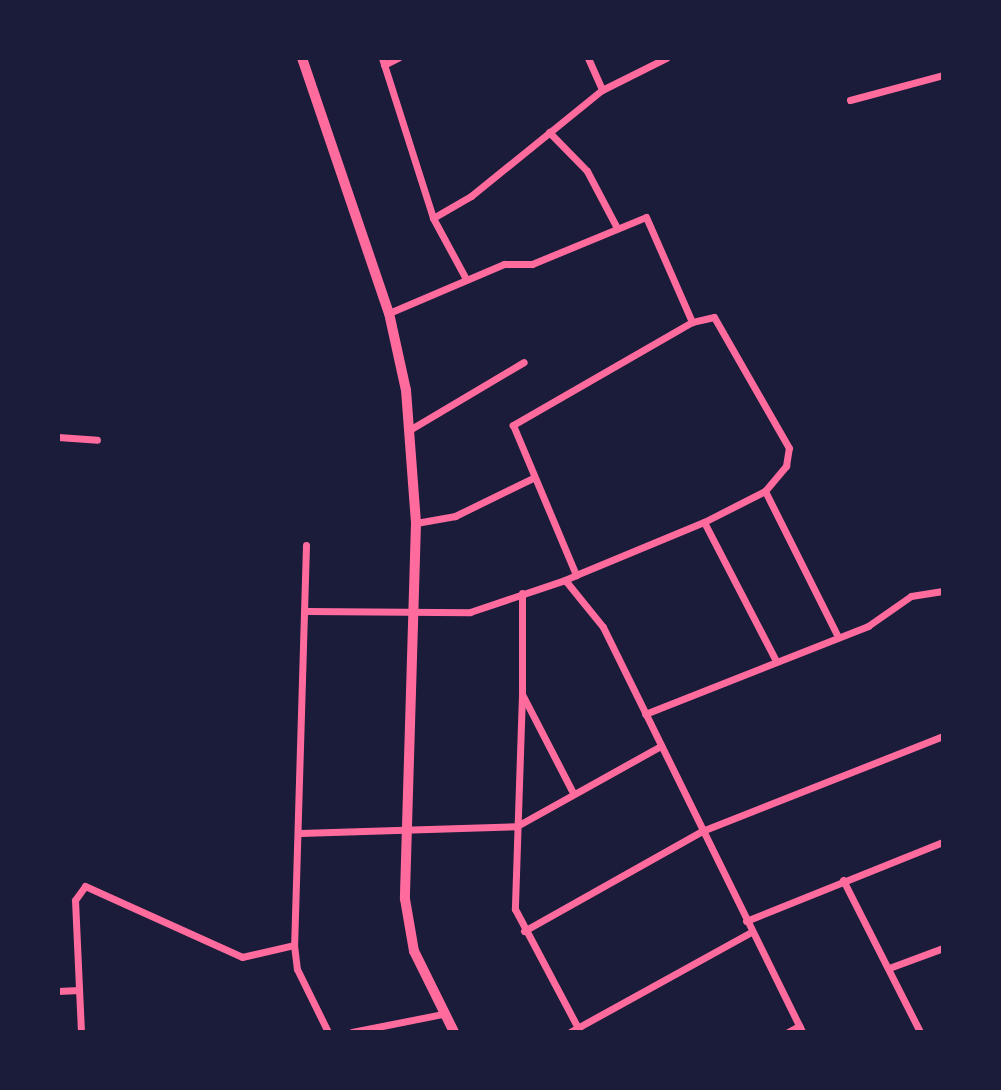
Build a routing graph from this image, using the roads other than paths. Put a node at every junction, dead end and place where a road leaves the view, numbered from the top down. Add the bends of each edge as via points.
1 (302, 58) edge
2 (398, 58) edge
3 (588, 58) edge
4 (666, 58) edge
5 (383, 62) edge
6 (943, 75) edge
7 (602, 90) junction
8 (850, 100) dead end
9 (550, 132) junction
10 (433, 218) junction
11 (617, 228) junction
12 (466, 279) junction
13 (389, 313) junction
14 (692, 322) junction
15 (524, 362) dead end
16 (411, 429) junction
17 (58, 436) edge
18 (97, 440) dead end
19 (533, 478) junction
20 (765, 491) junction
21 (704, 522) junction
22 (416, 523) junction
23 (306, 545) dead end
24 (576, 575) junction
25 (565, 580) junction
26 (943, 591) edge
27 (522, 593) junction
28 (307, 611) junction
29 (414, 614) junction
30 (838, 637) junction
31 (776, 661) junction
32 (522, 694) junction
33 (645, 713) junction
34 (943, 736) edge
35 (661, 746) junction
36 (572, 791) junction
37 (517, 826) junction
38 (409, 830) junction
39 (702, 831) junction
40 (300, 833) junction
41 (943, 842) edge
42 (843, 880) junction
43 (747, 921) junction
44 (524, 931) junction
45 (751, 932) junction
46 (294, 946) junction
47 (943, 948) edge
48 (889, 968) junction
49 (79, 989) junction
50 (58, 991) edge
51 (443, 1014) junction
52 (801, 1029) edge
53 (576, 1031) edge
54 (80, 1032) edge
55 (328, 1032) edge
56 (352, 1032) edge
57 (454, 1032) edge
58 (788, 1032) edge
59 (920, 1032) edge

1 - 13 street
2 - 5 street
3 - 7 street
4 - 7 street
5 - 10 street
6 - 8 street
7 - 9 street
9 - 10 street
9 - 11 street via 587,171
10 - 12 street
11 - 12 street via 532,264 504,264
11 - 14 street via 641,217 650,221
12 - 13 street
13 - 16 street
14 - 19 street via 515,422 513,434
14 - 20 street via 714,317 722,323 789,448 786,466
15 - 16 street
16 - 22 street
17 - 18 street
19 - 22 street via 455,516
19 - 24 street
20 - 21 street
20 - 30 street
21 - 24 street
21 - 31 street
22 - 29 street
23 - 28 street
24 - 25 street
25 - 27 street
25 - 33 street via 599,620
26 - 30 street via 911,596 880,620
27 - 29 street via 480,611
27 - 32 street
28 - 29 street
28 - 40 street
29 - 38 street
30 - 31 street
31 - 33 street
32 - 36 street
32 - 37 street
33 - 35 street
34 - 39 street
35 - 36 street
35 - 39 street
36 - 37 street
37 - 38 street
37 - 44 street via 515,909
38 - 40 street
38 - 51 street via 407,920
39 - 43 street
39 - 44 street
40 - 46 street
41 - 42 street
42 - 43 street
42 - 48 street
43 - 45 street
44 - 53 street
45 - 52 street
45 - 53 street
46 - 49 street via 242,957 85,886 75,900
46 - 55 street via 297,969
47 - 48 street
48 - 59 street
49 - 50 street
49 - 54 street
51 - 56 street
51 - 57 street
52 - 58 street

